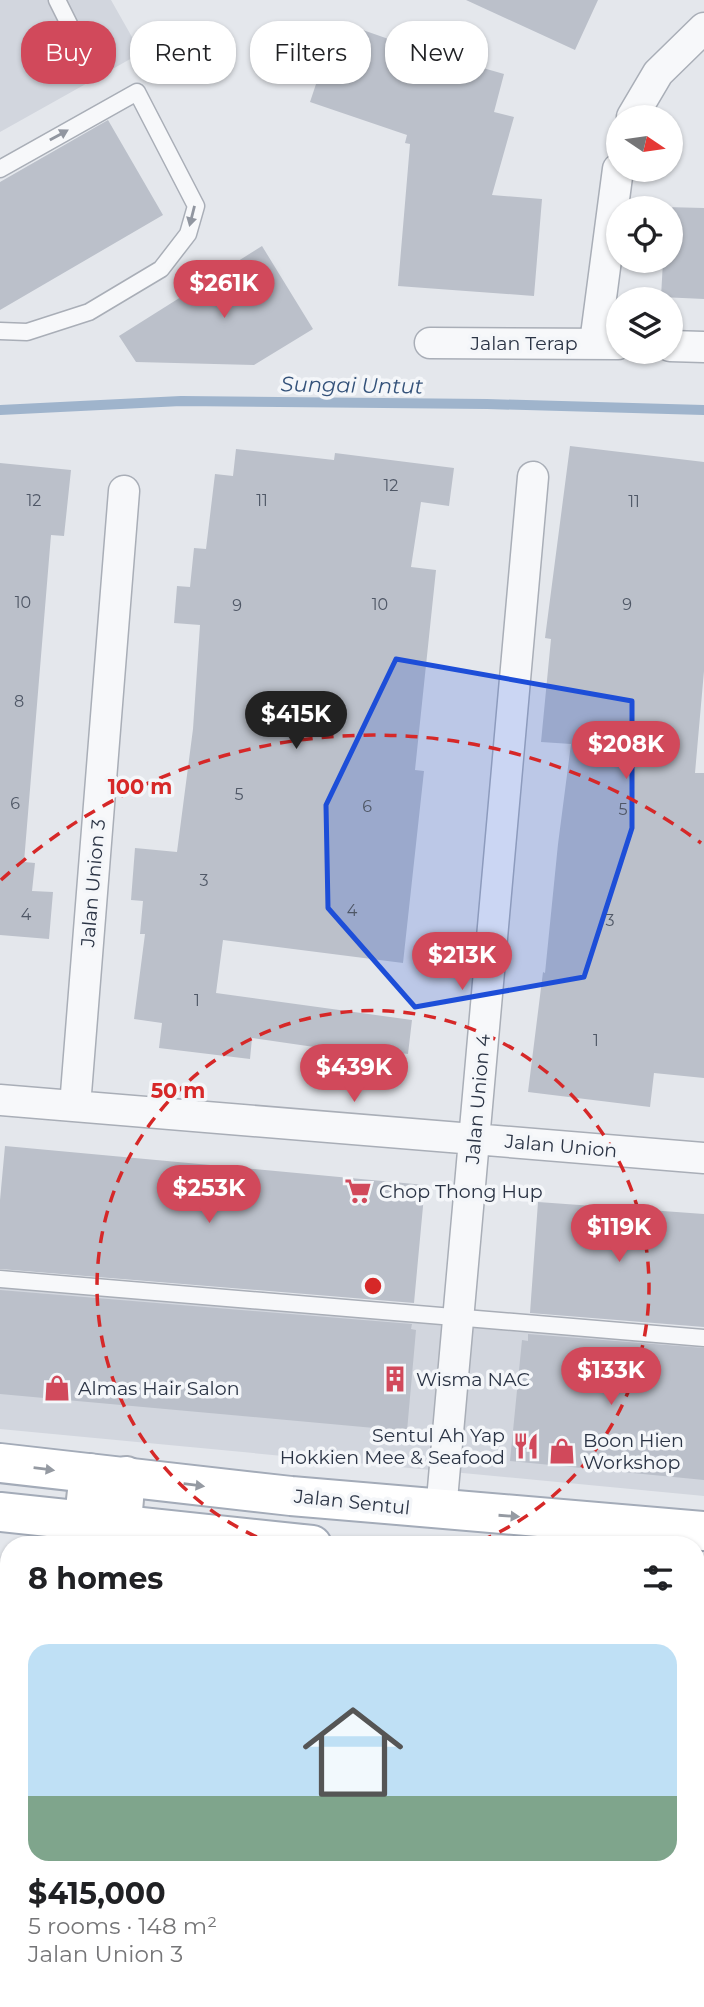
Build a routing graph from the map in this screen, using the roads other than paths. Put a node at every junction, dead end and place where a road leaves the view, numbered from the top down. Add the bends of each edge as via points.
1 (57, 0) edge
2 (68, 21) edge
3 (704, 28) edge
4 (639, 105) edge
5 (0, 169) edge
6 (617, 182) edge
7 (610, 287) edge
8 (0, 331) edge
9 (430, 343) dead end
10 (606, 343) edge
11 (683, 346) edge
12 (704, 347) edge
13 (533, 477) dead end
14 (124, 491) dead end
15 (0, 1100) edge
16 (75, 1106) junction
17 (474, 1139) junction
18 (704, 1158) edge
19 (0, 1279) edge
20 (458, 1319) junction
21 (704, 1338) edge
22 (0, 1463) edge
23 (89, 1473) junction
24 (126, 1476) junction
25 (441, 1511) junction
26 (0, 1512) edge
27 (704, 1531) edge
28 (82, 1533) edge
29 (121, 1534) edge
30 (213, 1536) edge

1 - 2 lane
3 - 4 street via 658,73
5 -> 8 lane via 137,92 196,205 188,234 162,269 89,312 27,332
6 - 7 street
9 - 10 street, Jalan Terap
11 - 12 street
13 - 17 street, Jalan Union 4
14 - 16 street, Jalan Union 3
15 - 16 street, Jalan Union
16 - 17 street, Jalan Union
17 - 18 street, Jalan Union
17 - 20 street, Jalan Union 4
19 - 20 lane
20 - 21 lane
20 - 25 street, Jalan Union 4
22 -> 23 main road, Jalan Sentul
23 - 24 main road, Jalan Sentul
23 - 28 main road
24 -> 25 main road, Jalan Sentul
24 - 29 main road
25 -> 27 main road, Jalan Sentul
26 - 28 main road
28 - 29 main road
29 - 30 main road

